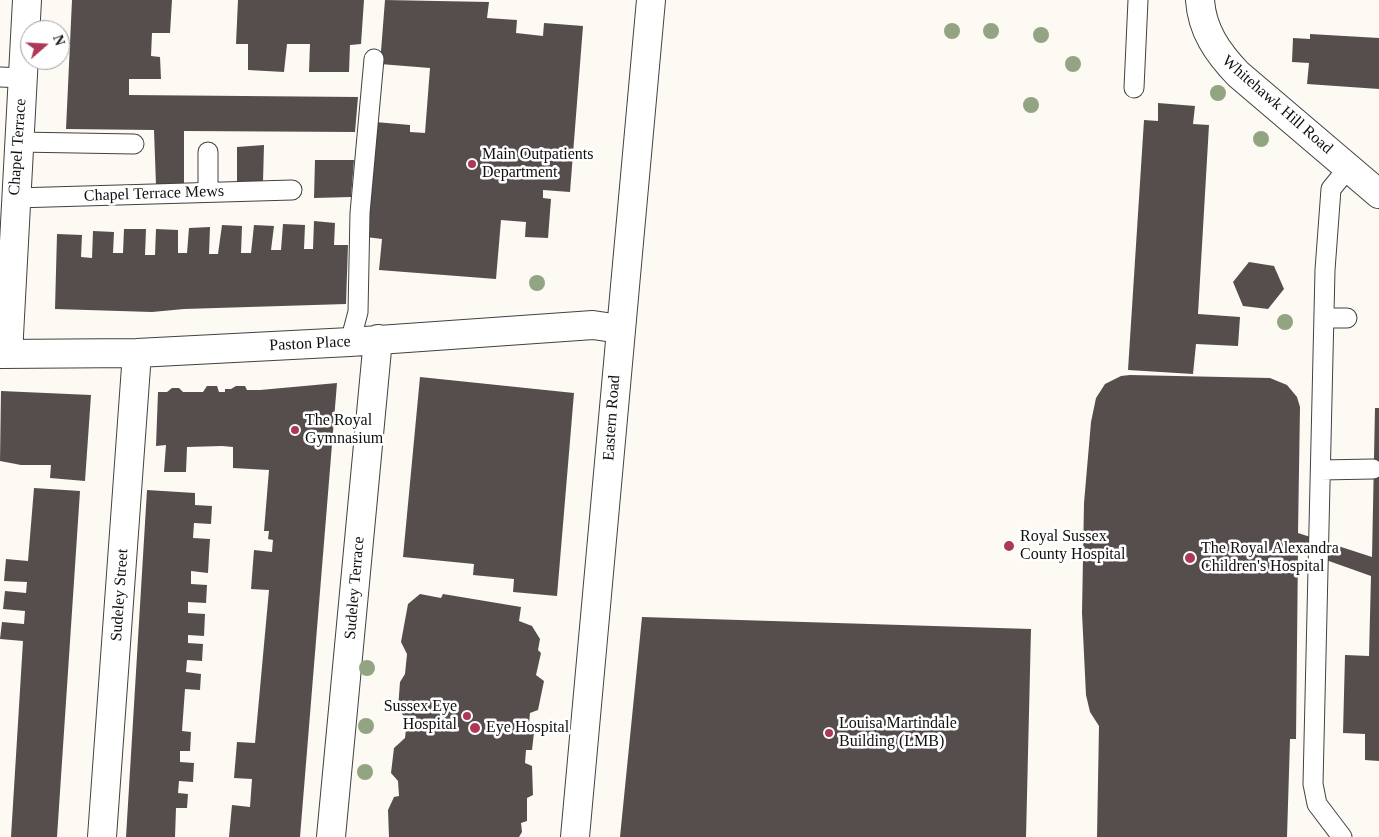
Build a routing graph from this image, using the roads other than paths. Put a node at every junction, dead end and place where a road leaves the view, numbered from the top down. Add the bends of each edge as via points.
1 (27, 0) edge
2 (651, 0) edge
3 (1138, 0) edge
4 (1200, 0) edge
5 (374, 59) dead end
6 (12, 78) edge
7 (1134, 88) dead end
8 (18, 142) junction
9 (134, 144) dead end
10 (208, 152) dead end
11 (1349, 167) junction
12 (292, 190) dead end
13 (208, 192) junction
14 (1379, 194) edge
15 (15, 198) junction
16 (1324, 318) junction
17 (1347, 318) dead end
18 (620, 329) junction
19 (378, 339) junction
20 (350, 342) junction
21 (137, 353) junction
22 (4, 354) edge
23 (1373, 469) dead end
24 (1321, 470) junction
25 (102, 837) edge
26 (331, 837) edge
27 (575, 837) edge
28 (1342, 837) edge

1 - 6 street, Chapel Terrace
2 - 18 street, Eastern Road
3 - 7 lane
4 - 11 street, Whitehawk Hill Road via 1201,18 1218,53 1238,74
5 - 20 lane via 360,213 358,312
6 - 8 street, Chapel Terrace
8 - 9 lane
8 - 15 street, Chapel Terrace
10 - 13 lane
11 - 14 street, Whitehawk Hill Road
11 - 16 lane via 1331,189
12 - 13 lane, Chapel Terrace Mews
13 - 15 lane, Chapel Terrace Mews
15 - 22 street, Chapel Terrace
16 - 17 lane
16 - 24 lane
18 - 19 street, Paston Place via 593,325
18 - 27 street, Eastern Road
19 - 20 street, Paston Place
19 - 26 street, Sudeley Terrace
20 - 21 street, Paston Place
21 - 22 street, Paston Place
21 - 25 street, Sudeley Street
23 - 24 lane
24 - 28 lane via 1313,784 1317,804

